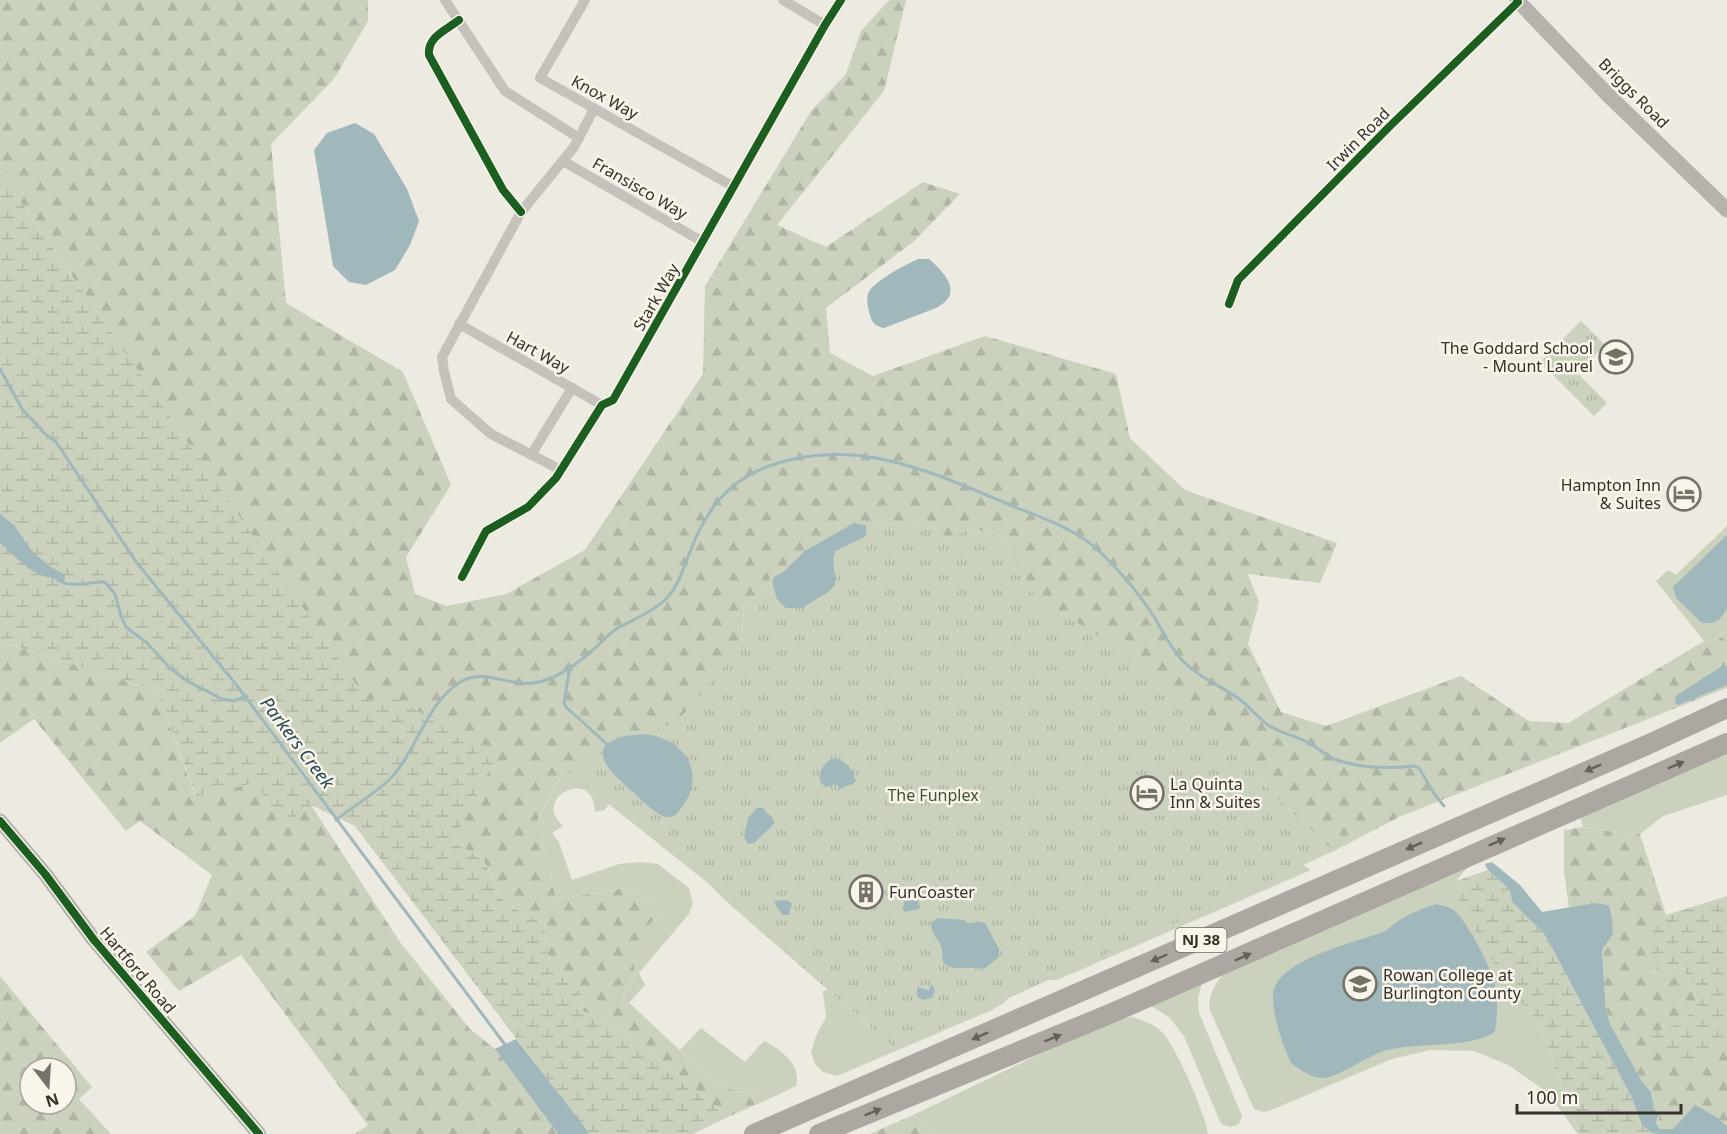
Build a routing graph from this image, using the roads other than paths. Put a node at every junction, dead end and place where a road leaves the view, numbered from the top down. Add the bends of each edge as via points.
1 (445, 0) edge
2 (585, 0) edge
3 (783, 0) edge
4 (841, 0) edge
5 (1517, 1) edge
6 (459, 20) junction
7 (825, 25) junction
8 (594, 109) junction
9 (579, 138) junction
10 (562, 161) junction
11 (734, 187) junction
12 (1727, 210) edge
13 (521, 212) junction
14 (703, 242) junction
15 (1229, 304) dead end
16 (459, 324) junction
17 (572, 388) junction
18 (602, 405) junction
19 (531, 455) junction
20 (561, 470) junction
21 (462, 577) dead end
22 (1727, 708) edge
23 (1727, 742) edge
24 (0, 821) edge
25 (259, 1134) edge
26 (754, 1134) edge
27 (819, 1134) edge

1 - 6 street
2 - 8 street, Knox Way via 540,78
3 - 7 street
4 - 7 street, Stark Way
5 - 12 street, Briggs Road
5 - 15 street, Irwin Road via 1238,280
6 - 9 street via 506,91
6 - 13 street via 432,40 429,55 503,190
7 - 11 street, Stark Way
8 - 9 street
8 - 11 street, Knox Way
9 - 10 street
10 - 13 street
10 - 14 street, Fransisco Way
11 - 14 street, Stark Way
13 - 16 street
14 - 18 street, Stark Way via 613,399
16 - 17 street, Hart Way
16 - 19 street via 442,357 451,399 491,434
17 - 18 street, Hart Way
17 - 19 street
18 - 20 street, Stark Way
19 - 20 street
20 - 21 street, Stark Way via 528,507 486,531
22 -> 26 highway, NJ 38
27 -> 23 highway, NJ 38 via 1123,1009
24 - 25 street, Hartford Road via 94,940

